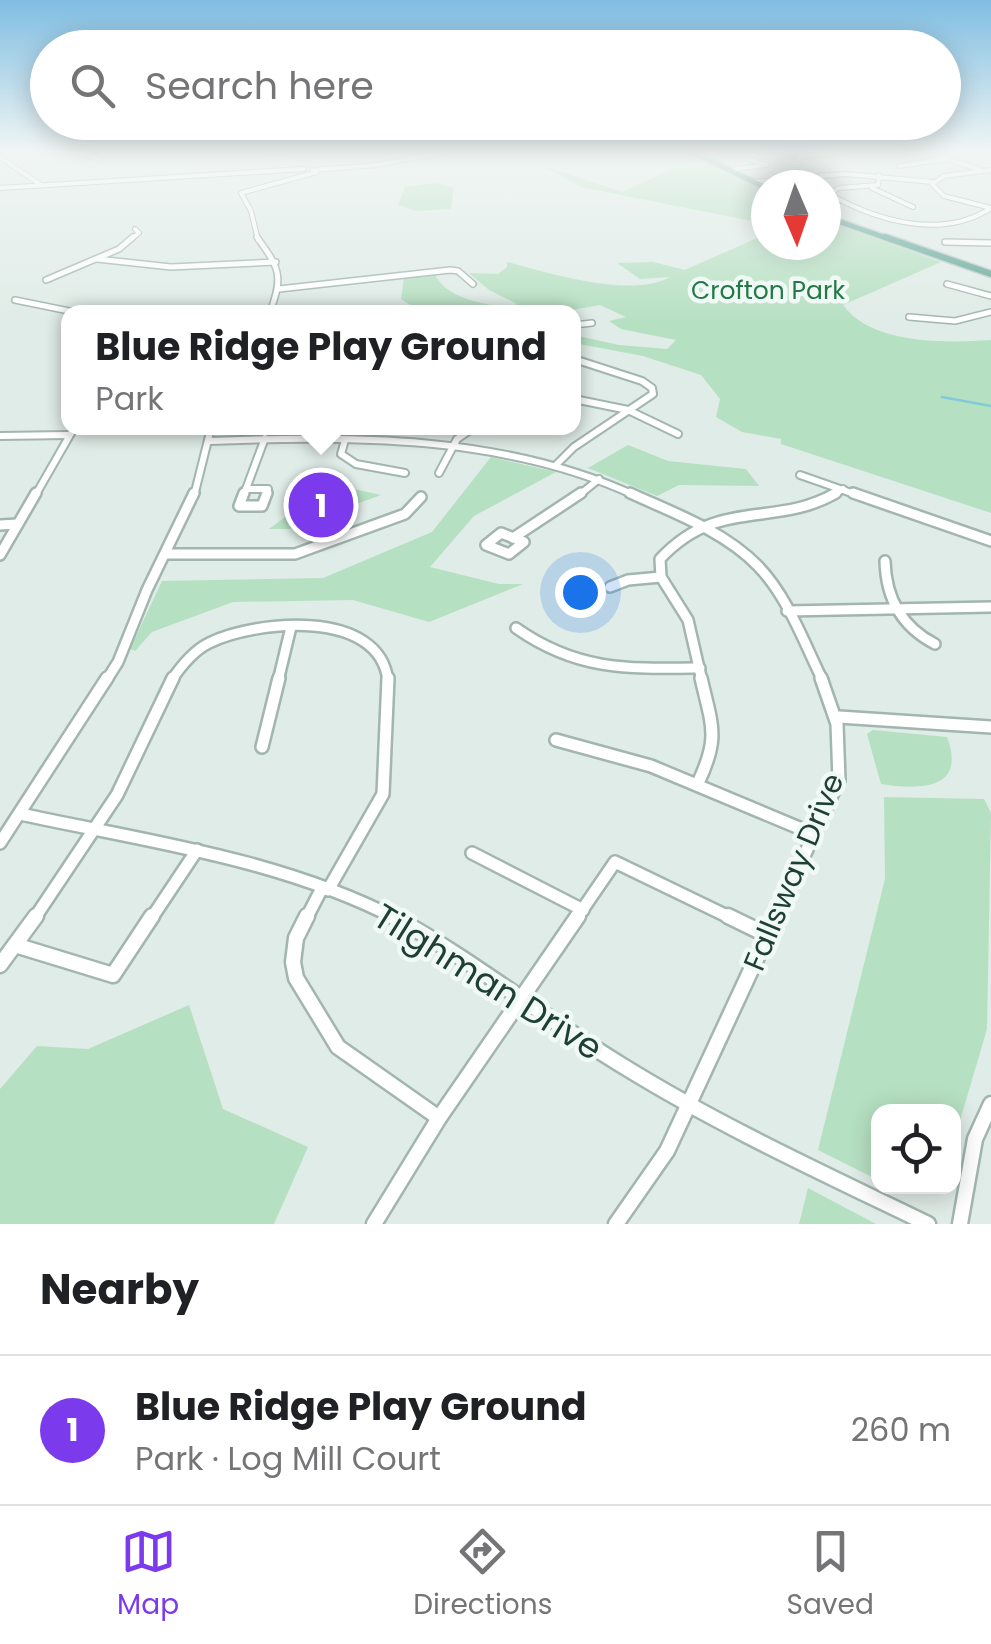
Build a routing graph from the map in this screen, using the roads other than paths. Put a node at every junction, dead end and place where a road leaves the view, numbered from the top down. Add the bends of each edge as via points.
1 (249, 209) edge
2 (865, 209) edge
3 (989, 209) edge
4 (974, 220) junction
5 (841, 222) edge
6 (984, 222) dead end
7 (136, 229) dead end
8 (946, 242) dead end
9 (991, 243) edge
10 (97, 259) junction
11 (276, 262) junction
12 (991, 274) edge
13 (46, 280) dead end
14 (473, 284) dead end
15 (947, 284) dead end
16 (279, 290) junction
17 (991, 296) edge
18 (14, 300) dead end
19 (273, 305) edge
20 (61, 309) edge
21 (991, 312) edge
22 (909, 317) dead end
23 (592, 323) dead end
24 (581, 324) edge
25 (581, 361) edge
26 (581, 401) edge
27 (628, 412) junction
28 (61, 432) edge
29 (678, 434) dead end
30 (69, 435) edge
31 (210, 435) edge
32 (460, 435) edge
33 (0, 436) edge
34 (265, 438) junction
35 (209, 440) junction
36 (346, 440) junction
37 (452, 448) junction
38 (555, 466) junction
39 (405, 473) dead end
40 (439, 473) dead end
41 (800, 474) dead end
42 (598, 479) junction
43 (246, 489) dead end
44 (843, 490) junction
45 (421, 497) dead end
46 (0, 524) edge
47 (18, 524) junction
48 (701, 527) junction
49 (513, 538) dead end
50 (991, 540) edge
51 (166, 554) junction
52 (0, 555) edge
53 (885, 561) dead end
54 (661, 577) junction
55 (610, 587) dead end
56 (898, 608) junction
57 (991, 608) edge
58 (787, 611) junction
59 (291, 627) junction
60 (516, 628) dead end
61 (935, 644) dead end
62 (700, 668) junction
63 (838, 717) junction
64 (991, 727) edge
65 (556, 740) dead end
66 (262, 747) dead end
67 (698, 783) junction
68 (20, 814) junction
69 (94, 831) junction
70 (816, 834) junction
71 (0, 843) edge
72 (198, 850) junction
73 (472, 853) dead end
74 (325, 889) junction
75 (583, 910) junction
76 (769, 936) junction
77 (15, 945) junction
78 (0, 965) edge
79 (523, 1000) junction
80 (689, 1102) junction
81 (991, 1104) edge
82 (439, 1118) junction
83 (374, 1224) edge
84 (616, 1224) edge
85 (928, 1224) edge
86 (960, 1224) edge

1 - 11 street via 254,234
2 - 4 street via 890,221
3 - 4 street
4 - 6 street
5 - 12 main road
7 - 10 street via 134,240
8 - 9 street
10 - 11 street via 184,267
10 - 13 street
11 - 16 street
14 - 16 street via 450,270 376,276 297,293
15 - 17 street
16 - 19 street
18 - 20 street
21 - 22 street via 954,321
23 - 24 street
25 - 27 street via 650,386 651,397
26 - 27 street
27 - 29 street
27 - 38 street
28 - 33 street
30 - 47 street
31 - 35 street
32 - 37 street
34 - 35 street, Fallsway Drive
34 - 36 street, Fallsway Drive
34 - 43 street
35 - 51 street via 186,517
36 - 37 street, Fallsway Drive
36 - 39 street via 341,454 348,462
37 - 38 street, Fallsway Drive
37 - 40 street
38 - 42 street, Fallsway Drive
41 - 44 street
42 - 48 street, Fallsway Drive
42 - 49 street
44 - 48 street via 810,508 735,514
44 - 50 street
45 - 51 street via 405,514 295,554
46 - 47 street
47 - 52 street
48 - 54 street via 663,552
48 - 58 street, Fallsway Drive via 757,565
51 - 68 street via 109,678
53 - 56 street via 884,580
54 - 55 street
54 - 62 street via 688,620
56 - 57 street
56 - 58 street
56 - 61 street via 912,631
58 - 63 street, Fallsway Drive
59 - 66 street
59 - 69 street via 230,633 182,660
59 - 74 street via 359,637 379,652 387,669 384,794
60 - 62 street via 540,648 582,664
62 - 67 street via 715,743
63 - 64 street
63 - 70 street, Fallsway Drive via 839,780
65 - 67 street
67 - 70 street
68 - 69 street, Tilghman Drive
68 - 71 street
69 - 72 street, Tilghman Drive
69 - 77 street
70 - 76 street, Fallsway Drive
72 - 74 street, Tilghman Drive
72 - 77 street via 114,974
73 - 75 street
74 - 79 street, Tilghman Drive via 392,917
74 - 82 street via 296,938 296,978 338,1047
75 - 76 street via 615,862
75 - 79 street
76 - 80 street, Fallsway Drive
77 - 78 street
79 - 80 street, Tilghman Drive
79 - 82 street
80 - 84 street, Fallsway Drive
80 - 85 street, Tilghman Drive
81 - 86 street via 975,1140
82 - 83 street

